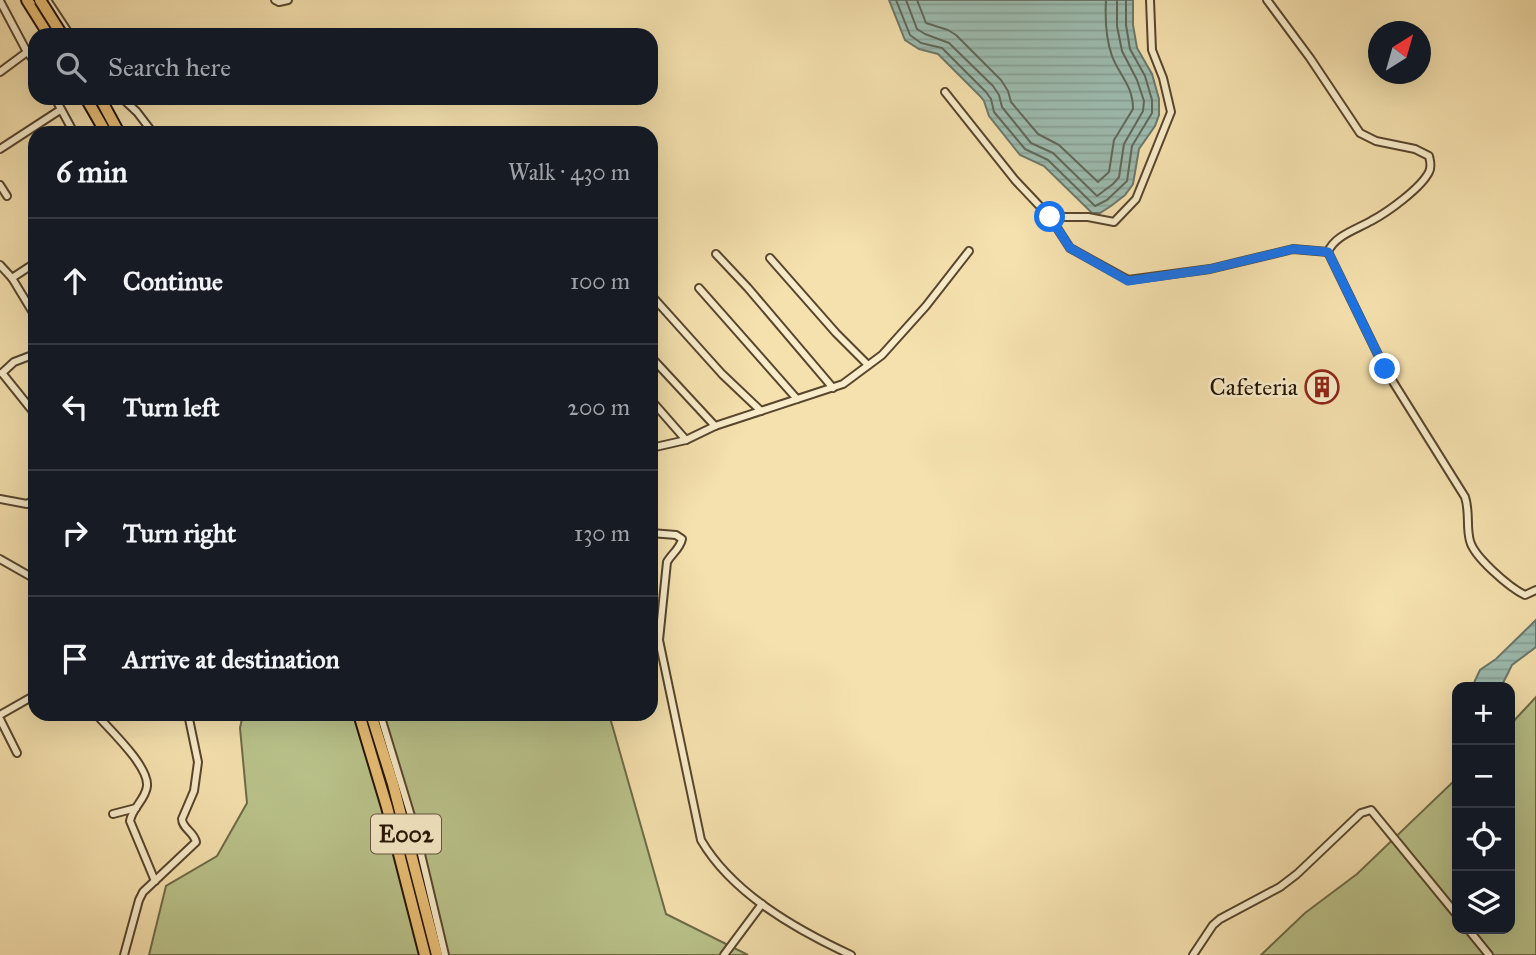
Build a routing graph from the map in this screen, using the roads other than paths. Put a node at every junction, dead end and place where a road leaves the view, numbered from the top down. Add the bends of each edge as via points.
1 (27, 0) edge
2 (40, 0) edge
3 (47, 0) edge
4 (275, 0) edge
5 (288, 0) edge
6 (1150, 0) edge
7 (1266, 0) edge
8 (0, 1) edge
9 (45, 28) edge
10 (59, 28) edge
11 (60, 28) edge
12 (27, 52) joint
13 (0, 72) edge
14 (945, 92) dead end
15 (58, 105) edge
16 (90, 105) edge
17 (104, 105) edge
18 (130, 105) edge
19 (60, 110) junction
20 (35, 126) edge
21 (70, 126) edge
22 (102, 126) edge
23 (116, 126) edge
24 (148, 126) edge
25 (28, 131) edge
26 (0, 149) edge
27 (0, 185) edge
28 (8, 196) dead end
29 (1050, 217) junction
30 (969, 251) dead end
31 (1328, 252) junction
32 (716, 254) dead end
33 (770, 258) dead end
34 (0, 264) edge
35 (28, 268) edge
36 (12, 278) junction
37 (699, 288) dead end
38 (658, 303) edge
39 (28, 304) edge
40 (28, 357) edge
41 (658, 365) edge
42 (868, 365) junction
43 (1, 374) edge
44 (834, 388) junction
45 (797, 399) junction
46 (28, 406) edge
47 (658, 408) edge
48 (761, 411) junction
49 (715, 426) junction
50 (685, 440) junction
51 (658, 446) edge
52 (0, 499) edge
53 (28, 504) edge
54 (658, 534) edge
55 (0, 559) edge
56 (28, 575) edge
57 (1536, 590) edge
58 (28, 699) edge
59 (0, 717) edge
60 (102, 721) edge
61 (189, 721) edge
62 (361, 721) edge
63 (373, 721) edge
64 (382, 721) edge
65 (17, 753) dead end
66 (136, 808) junction
67 (113, 814) dead end
68 (155, 881) junction
69 (762, 904) junction
70 (1452, 909) edge
71 (1472, 934) edge
72 (124, 955) edge
73 (425, 955) edge
74 (437, 955) edge
75 (445, 955) edge
76 (724, 955) edge
77 (850, 955) edge
78 (1192, 955) edge
79 (1489, 955) edge

1 - 9 highway
2 - 10 highway, bridge
3 - 11 street
4 - 5 street
6 - 29 street via 1152,50 1171,112 1136,199 1114,222
7 - 31 street via 1360,132 1376,141 1415,149 1429,156 1431,164 1429,173 1410,194 1336,240
8 - 12 street
12 - 13 street
14 - 29 street
15 - 19 street
16 - 22 highway
17 - 23 highway
18 - 24 street
19 - 20 street
19 - 21 street
25 - 26 street
27 - 28 street
29 - 31 street via 1070,248 1128,281 1210,269 1293,249
30 - 42 street via 926,306
31 - 57 street via 1385,369 1465,497 1472,547 1517,591 1525,595
32 - 44 street
33 - 42 street
34 - 36 street
35 - 36 street
36 - 39 street
37 - 45 street
38 - 48 street
40 - 43 street
41 - 49 street
42 - 44 street
43 - 46 street
44 - 45 street
45 - 48 street
47 - 50 street
48 - 49 street
49 - 50 street
50 - 51 street
52 - 53 street
54 - 69 street via 677,535 682,540 667,562 659,640 701,839 713,861
55 - 56 street
58 - 59 street
59 - 65 street
60 - 66 street via 145,773 147,785
61 - 68 street via 198,762 182,823 196,842
62 - 73 highway, E002
63 - 74 highway, E002
64 - 75 street
66 - 67 street
66 - 68 street via 130,816 132,828
68 - 72 street via 139,900
69 - 76 street
69 - 77 street
70 - 78 street via 1371,810 1361,813 1280,887 1220,919
71 - 79 street

